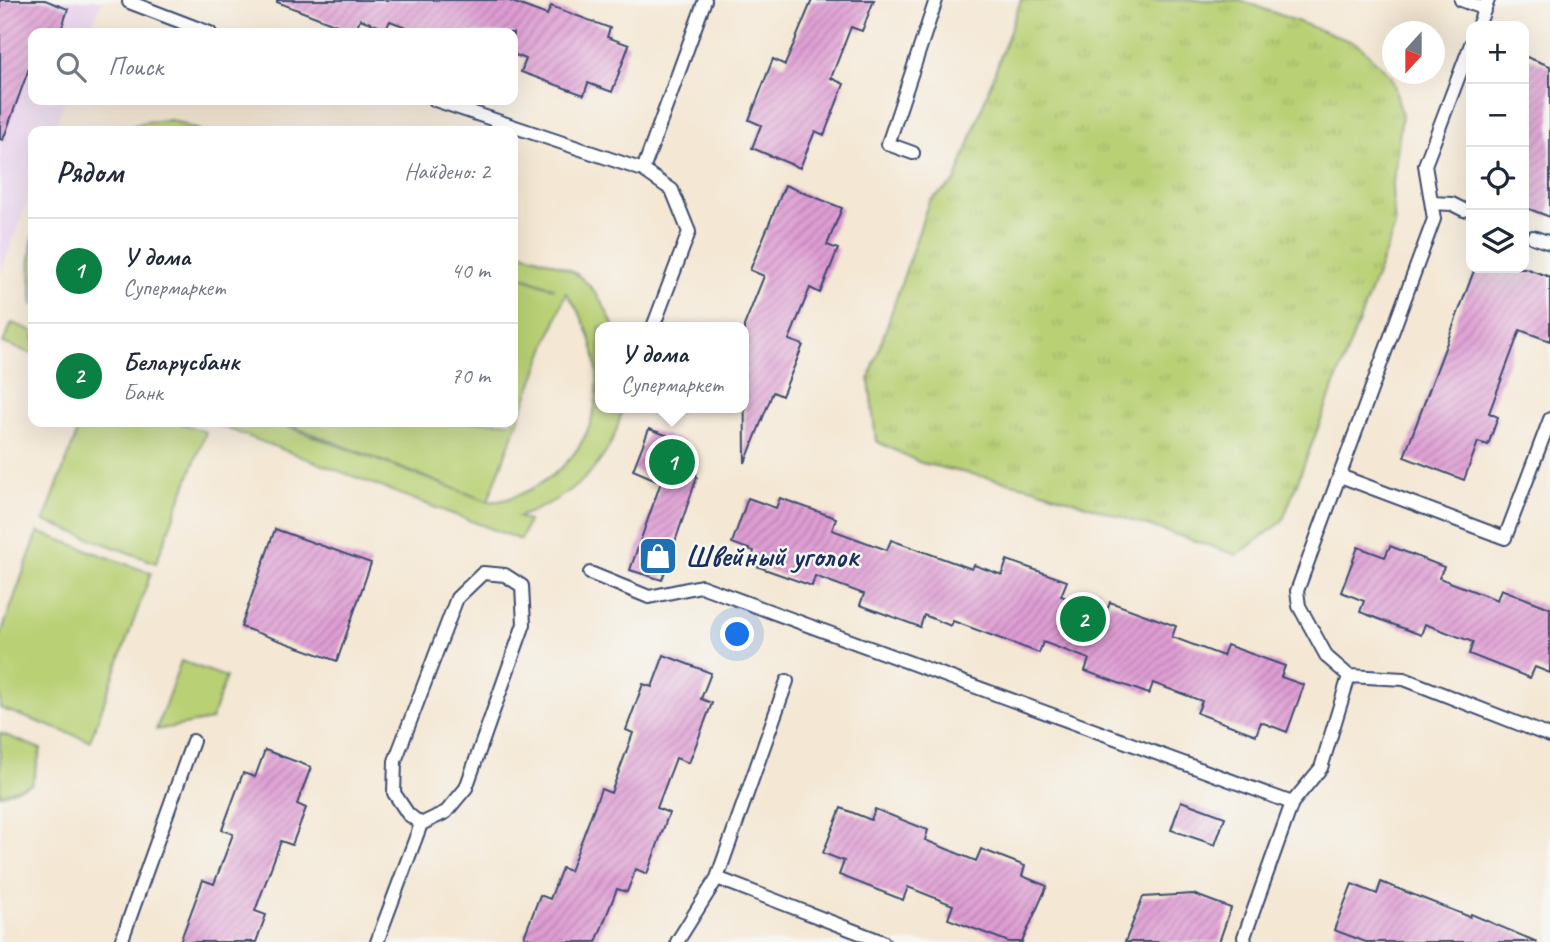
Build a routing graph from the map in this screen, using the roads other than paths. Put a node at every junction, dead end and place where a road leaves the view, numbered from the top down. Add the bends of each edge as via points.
1 (705, 0) edge
2 (936, 0) edge
3 (1461, 0) edge
4 (129, 2) dead end
5 (1486, 5) edge
6 (197, 28) edge
7 (1466, 57) edge
8 (450, 105) edge
9 (512, 126) edge
10 (518, 128) edge
11 (913, 153) dead end
12 (643, 170) junction
13 (1432, 203) junction
14 (1464, 210) dead end
15 (1533, 237) dead end
16 (1550, 243) edge
17 (655, 322) edge
18 (1550, 419) edge
19 (1340, 476) junction
20 (590, 573) dead end
21 (1349, 676) junction
22 (787, 681) dead end
23 (1550, 736) edge
24 (193, 741) dead end
25 (1292, 803) junction
26 (421, 824) junction
27 (717, 878) junction
28 (121, 942) edge
29 (377, 942) edge
30 (677, 942) edge
31 (883, 942) edge
32 (1245, 942) edge

1 - 12 lane
2 - 11 lane via 888,144
3 - 5 lane
4 - 6 lane
7 - 13 lane via 1425,165
8 - 9 lane
10 - 12 lane
12 - 17 lane via 672,190 689,232
13 - 14 lane
13 - 19 lane via 1434,219
15 - 16 lane
18 - 19 lane via 1505,538
19 - 21 lane via 1297,591 1299,606 1327,657
20 - 25 lane via 649,597 701,586
21 - 23 lane via 1404,679
21 - 25 lane via 1321,768
22 - 27 lane
24 - 28 lane
25 - 32 lane
26 - 26 lane via 446,813 467,788 524,624 522,586 505,575 484,573 457,598 395,761 394,793
26 - 29 lane
27 - 30 lane
27 - 31 lane

